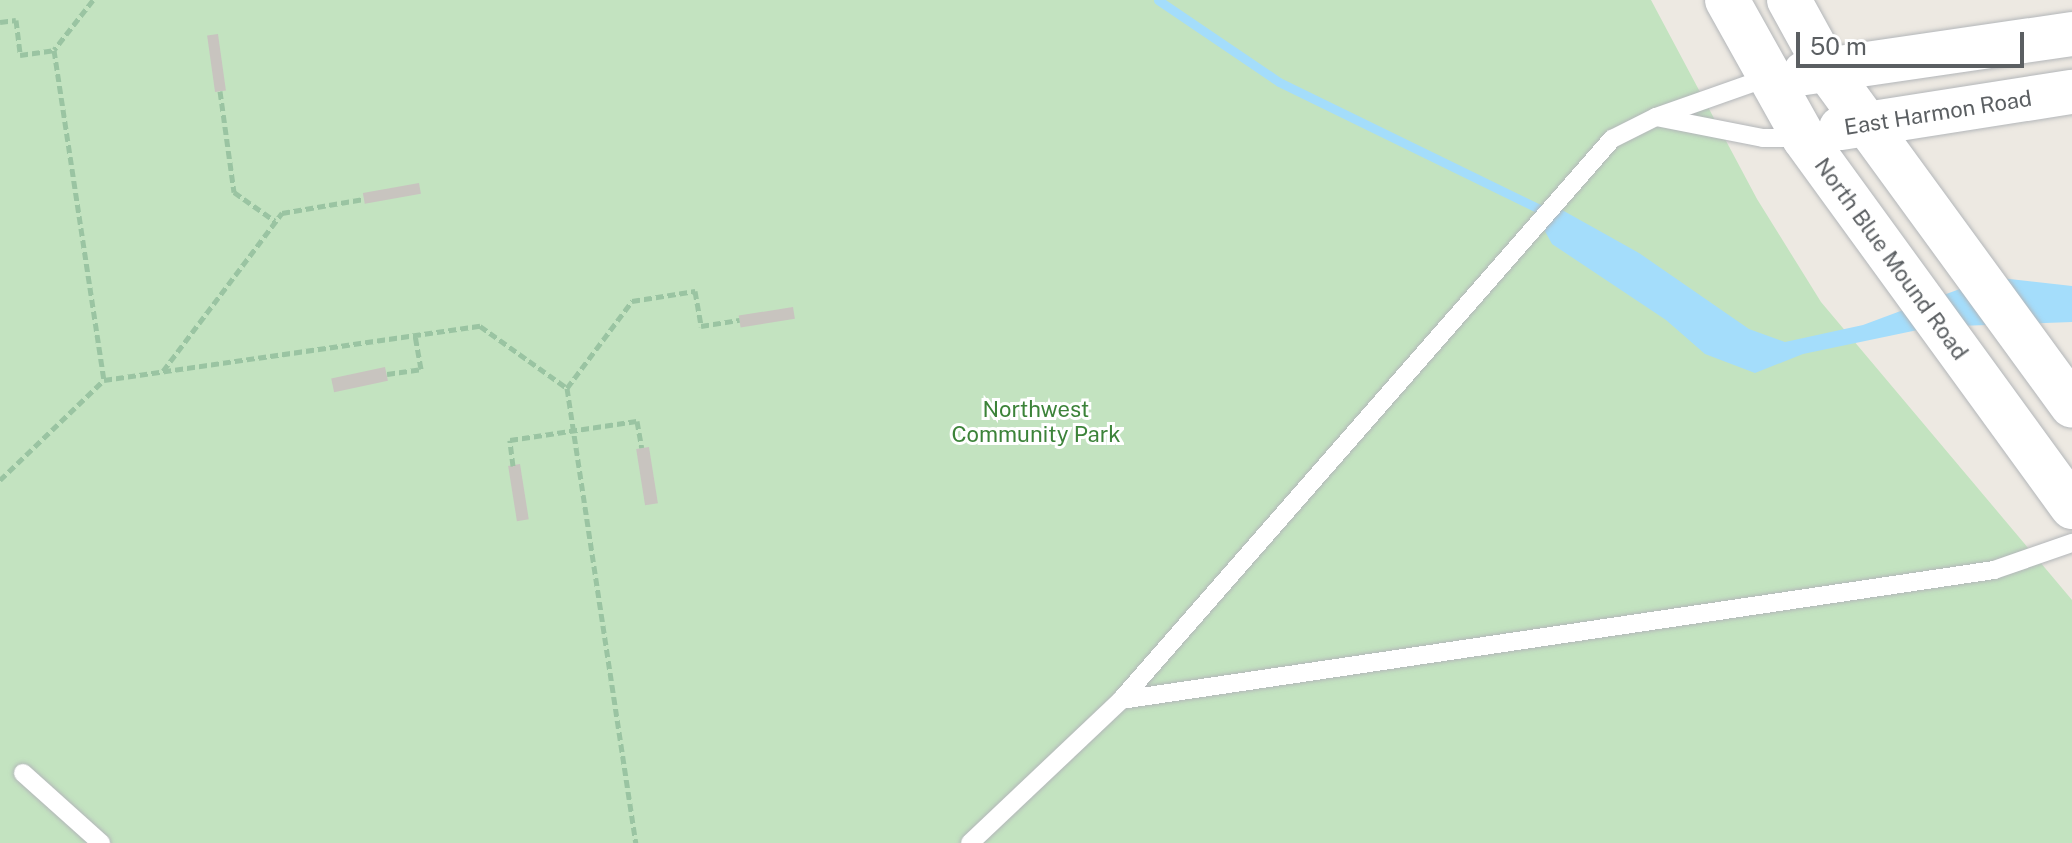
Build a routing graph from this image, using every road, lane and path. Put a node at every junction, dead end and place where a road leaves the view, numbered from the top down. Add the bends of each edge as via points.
1 (93, 0) edge
2 (1727, 0) edge
3 (1789, 0) edge
4 (0, 22) edge
5 (2072, 34) edge
6 (54, 50) junction
7 (1828, 71) junction
8 (1767, 78) junction
9 (220, 91) dead end
10 (2072, 92) edge
11 (1656, 117) junction
12 (1866, 122) junction
13 (1804, 138) junction
14 (364, 199) dead end
15 (275, 221) junction
16 (740, 320) dead end
17 (415, 335) junction
18 (162, 372) junction
19 (387, 374) dead end
20 (104, 380) junction
21 (567, 388) junction
22 (2071, 404) edge
23 (574, 430) junction
24 (642, 448) dead end
25 (513, 466) dead end
26 (0, 480) edge
27 (2072, 507) edge
28 (2072, 543) edge
29 (1121, 700) junction
30 (23, 773) dead end
31 (101, 843) edge
32 (636, 843) edge
33 (970, 843) edge

1 - 6 path
2 - 8 main road, North Blue Mound Road
3 - 7 main road
4 - 6 path via 16,20 20,55
5 - 7 main road
6 - 20 path
7 - 8 main road
7 - 12 main road
8 - 11 lane
8 - 13 main road, North Blue Mound Road
9 - 15 path via 234,192
10 - 12 main road, East Harmon Road
11 - 13 lane via 1763,138
11 - 29 lane via 1612,139
12 - 13 main road, East Harmon Road
12 - 22 main road
13 - 27 main road, North Blue Mound Road
14 - 15 path via 282,213
15 - 18 path
16 - 21 path via 701,326 695,291 632,301
17 - 18 path
17 - 19 path via 421,369
17 - 21 path via 480,326
18 - 20 path
20 - 26 path
21 - 23 path
23 - 24 path via 637,421
23 - 25 path via 510,440
23 - 32 path
28 - 29 lane via 1994,570
29 - 33 lane
30 - 31 lane

